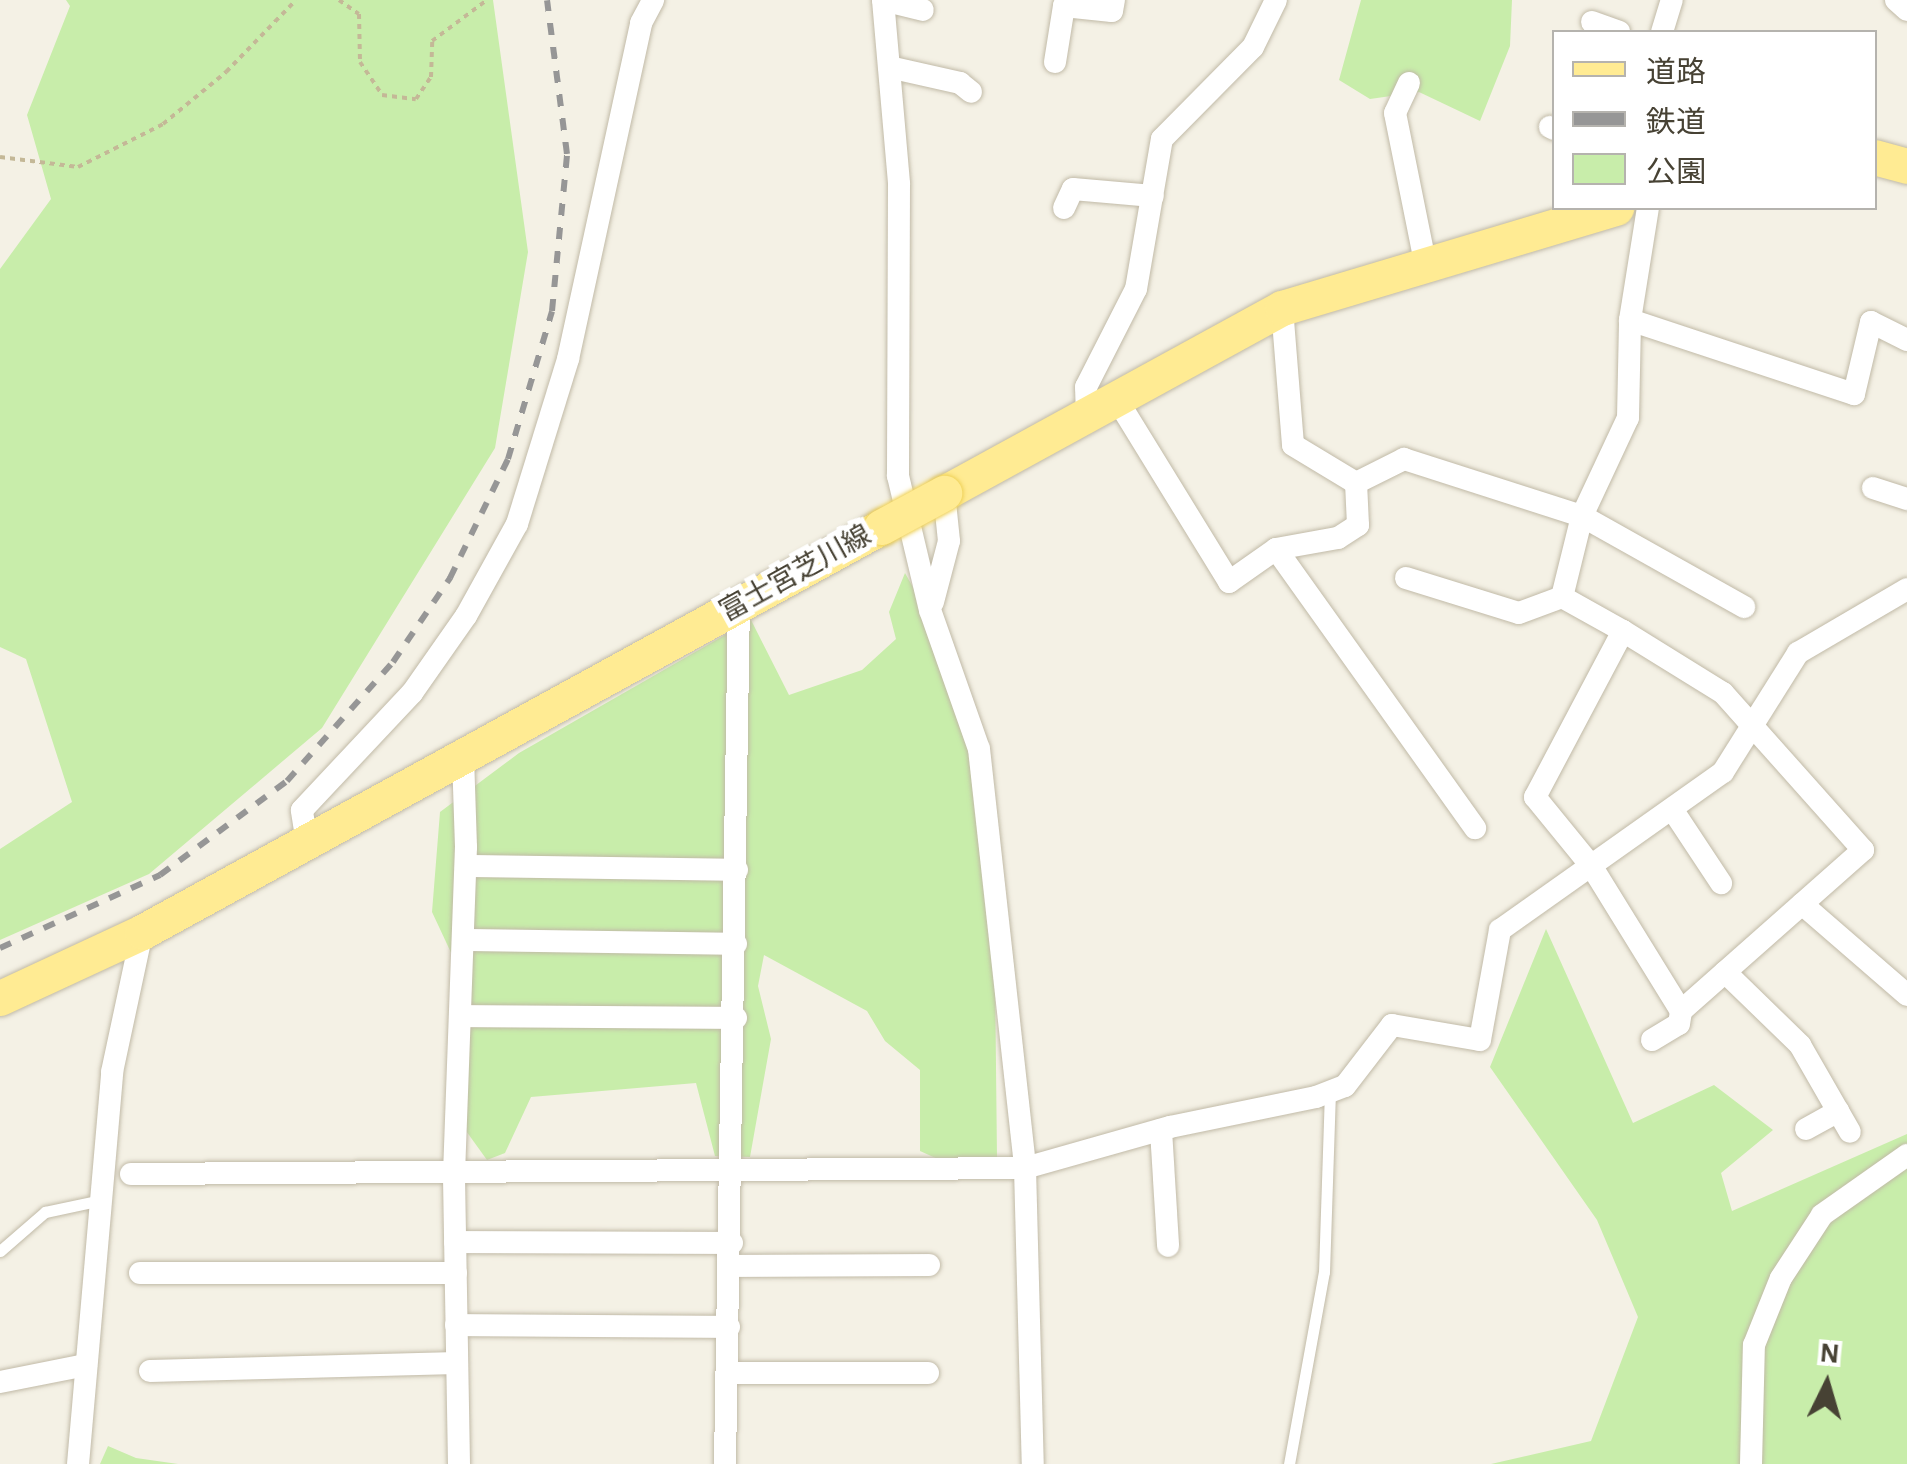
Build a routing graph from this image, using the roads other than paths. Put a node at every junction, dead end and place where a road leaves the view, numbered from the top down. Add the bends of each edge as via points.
1 (653, 0) edge
2 (882, 0) edge
3 (1114, 0) edge
4 (1276, 0) edge
5 (1671, 0) edge
6 (1896, 0) edge
7 (923, 10) dead end
8 (1907, 10) edge
9 (1592, 22) dead end
10 (1614, 30) edge
11 (1663, 30) edge
12 (1055, 62) dead end
13 (889, 67) junction
14 (1409, 83) dead end
15 (971, 92) dead end
16 (1877, 158) edge
17 (1907, 166) edge
18 (1153, 196) junction
19 (1064, 208) dead end
20 (1609, 210) edge
21 (1648, 210) edge
22 (1425, 262) junction
23 (1282, 308) junction
24 (1630, 320) junction
25 (1907, 340) edge
26 (1101, 406) junction
27 (1356, 483) junction
28 (1873, 488) dead end
29 (944, 493) junction
30 (1907, 500) edge
31 (1582, 516) junction
32 (1276, 549) junction
33 (1406, 578) dead end
34 (1907, 589) edge
35 (1562, 597) junction
36 (739, 605) junction
37 (1744, 607) dead end
38 (930, 610) junction
39 (1623, 631) junction
40 (1752, 718) junction
41 (463, 757) junction
42 (1672, 809) junction
43 (1475, 828) dead end
44 (306, 843) junction
45 (466, 866) junction
46 (1592, 867) junction
47 (736, 870) junction
48 (1721, 883) dead end
49 (1802, 904) junction
50 (142, 932) junction
51 (463, 940) junction
52 (736, 944) junction
53 (1726, 972) junction
54 (1907, 995) edge
55 (0, 998) edge
56 (1680, 1012) junction
57 (460, 1016) junction
58 (736, 1018) junction
59 (1652, 1040) dead end
60 (1330, 1092) junction
61 (1838, 1111) junction
62 (1806, 1129) dead end
63 (1161, 1130) junction
64 (1850, 1132) dead end
65 (1907, 1155) edge
66 (1025, 1168) junction
67 (131, 1174) dead end
68 (454, 1174) junction
69 (734, 1174) junction
70 (101, 1200) junction
71 (455, 1242) junction
72 (2, 1244) edge
73 (1168, 1246) dead end
74 (731, 1255) junction
75 (928, 1265) dead end
76 (140, 1273) dead end
77 (456, 1273) junction
78 (456, 1325) junction
79 (729, 1326) junction
80 (457, 1363) junction
81 (86, 1365) junction
82 (150, 1371) dead end
83 (928, 1372) dead end
84 (728, 1373) junction
85 (0, 1382) edge
86 (78, 1464) edge
87 (459, 1464) edge
88 (724, 1464) edge
89 (1032, 1464) edge
90 (1290, 1464) edge
91 (1751, 1464) edge

1 - 44 street via 641,23 568,358 517,524 466,616 412,693 302,810
2 - 7 street
2 - 13 street
3 - 12 street via 1112,12 1064,6
4 - 18 street via 1253,47 1162,139
5 - 11 street
6 - 8 street
9 - 10 street
13 - 15 street via 960,83
13 - 38 street via 899,184 898,476
14 - 22 street via 1395,114
16 - 17 main road
18 - 19 street via 1073,189
18 - 26 street via 1136,289 1086,387
20 - 22 main road, 富士宮芝川線
21 - 24 street
22 - 23 main road, 富士宮芝川線
23 - 26 main road, 富士宮芝川線
23 - 27 street via 1293,445
24 - 25 street via 1854,394 1870,322
24 - 31 street via 1628,418
26 - 29 main road, 富士宮芝川線
26 - 32 street via 1229,582
27 - 31 street via 1404,460
27 - 32 street via 1358,524 1338,538
28 - 30 street
29 - 36 main road, 富士宮芝川線, bridge
29 - 38 street via 949,542
31 - 35 street
31 - 37 street
32 - 43 street
33 - 35 street via 1519,613
34 - 40 street via 1798,654
35 - 39 street
36 - 41 main road, 富士宮芝川線
36 - 47 street
38 - 66 street via 978,749
39 - 40 street
39 - 46 street via 1535,797
40 - 42 street via 1723,772
40 - 49 street via 1863,850
41 - 44 main road, 富士宮芝川線
41 - 45 street
42 - 46 street
42 - 48 street
44 - 50 main road, 富士宮芝川線
45 - 47 street
45 - 51 street
46 - 56 street
46 - 60 street via 1500,930 1480,1040 1392,1026 1345,1086
47 - 52 street
49 - 53 street
49 - 54 street
50 - 55 main road, 富士宮芝川線
50 - 70 street via 112,1072
51 - 52 street
51 - 57 street
52 - 58 street
53 - 56 street
53 - 61 street via 1800,1045
56 - 59 street via 1678,1024
57 - 58 street
57 - 68 street
58 - 69 street
60 - 63 street
60 - 90 lane via 1324,1272
61 - 62 street
61 - 64 street
63 - 66 street
63 - 73 street
65 - 91 street via 1822,1214 1781,1278 1754,1345
66 - 69 street
66 - 89 street
67 - 68 street
68 - 69 street
68 - 71 street
69 - 74 street
70 - 72 lane via 45,1212
70 - 81 street
71 - 74 street
71 - 77 street
74 - 75 street
74 - 79 street
76 - 77 street
77 - 78 street
78 - 79 street
78 - 80 street
79 - 84 street
80 - 82 street
80 - 87 street
81 - 85 street
81 - 86 street
83 - 84 street
84 - 88 street

